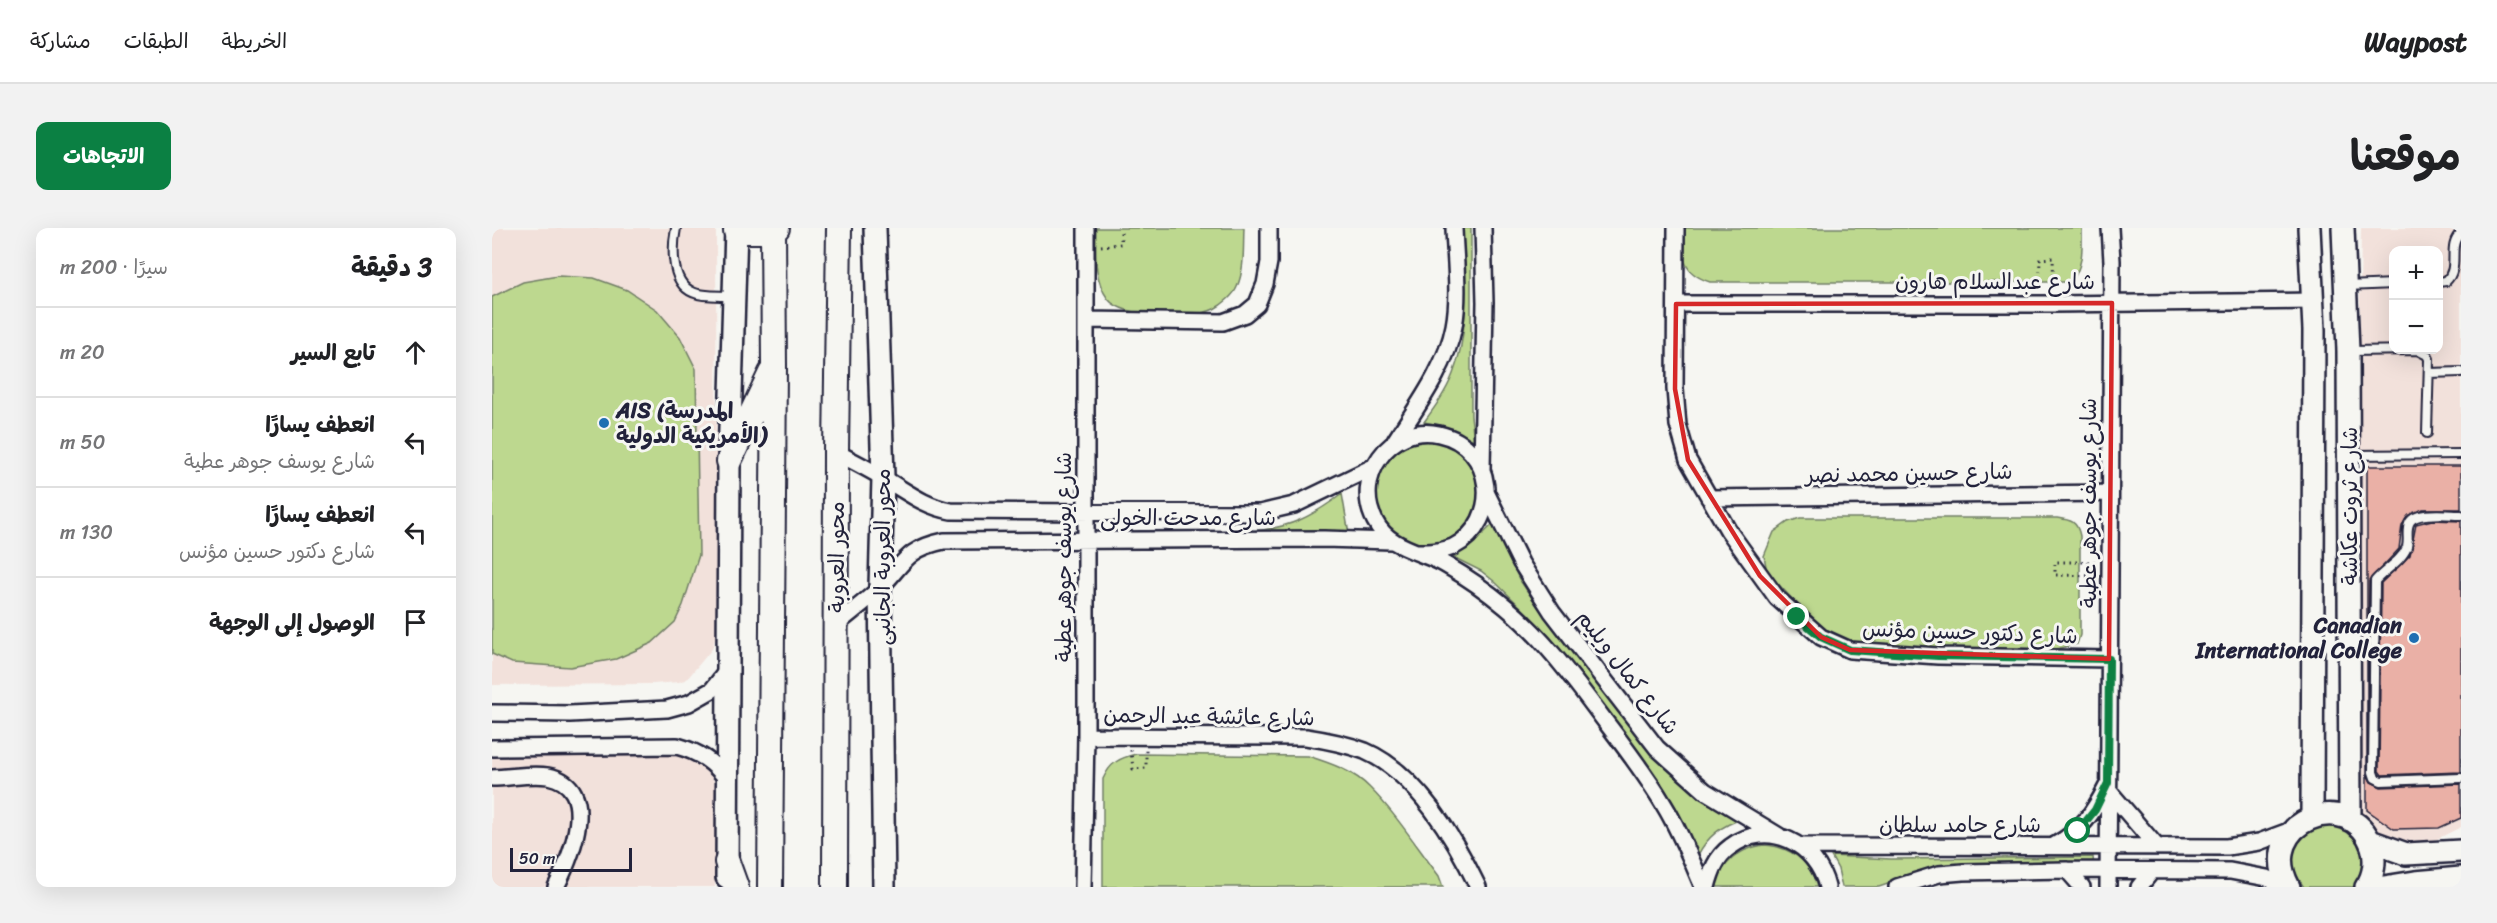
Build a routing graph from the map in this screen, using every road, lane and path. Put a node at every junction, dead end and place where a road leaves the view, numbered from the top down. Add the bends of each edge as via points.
1 (676, 228) edge
2 (826, 228) edge
3 (839, 228) edge
4 (875, 228) edge
5 (1086, 228) edge
6 (1121, 228) edge
7 (1269, 228) edge
8 (1454, 228) edge
9 (1483, 228) edge
10 (1676, 228) edge
11 (2110, 228) edge
12 (2309, 228) edge
13 (2343, 228) edge
14 (775, 229) edge
15 (736, 230) edge
16 (2461, 233) edge
17 (1086, 247) junction
18 (837, 263) junction
19 (2443, 281) edge
20 (2389, 284) edge
21 (2345, 286) junction
22 (734, 296) junction
23 (2314, 301) junction
24 (2112, 303) junction
25 (1676, 304) junction
26 (2046, 304) junction
27 (1087, 320) junction
28 (2314, 330) junction
29 (2347, 341) junction
30 (774, 366) junction
31 (2461, 372) edge
32 (2429, 373) junction
33 (2427, 434) dead end
34 (1395, 442) junction
35 (836, 452) junction
36 (2461, 454) edge
37 (2349, 455) junction
38 (729, 461) junction
39 (1373, 467) junction
40 (1482, 469) junction
41 (883, 477) junction
42 (2110, 493) junction
43 (1487, 494) junction
44 (1709, 498) junction
45 (1085, 513) junction
46 (2461, 515) edge
47 (1085, 540) junction
48 (1391, 542) junction
49 (1417, 552) junction
50 (2110, 569) junction
51 (880, 587) junction
52 (836, 625) junction
53 (2109, 659) junction
54 (729, 668) junction
55 (492, 713) edge
56 (1086, 736) junction
57 (1139, 736) junction
58 (492, 748) edge
59 (492, 778) edge
60 (2461, 778) edge
61 (728, 781) junction
62 (2108, 787) junction
63 (2312, 817) junction
64 (2350, 820) junction
65 (2294, 829) junction
66 (1779, 836) junction
67 (2370, 841) junction
68 (1802, 846) junction
69 (2051, 847) junction
70 (2108, 847) junction
71 (2157, 847) junction
72 (2461, 851) edge
73 (727, 862) junction
74 (2067, 870) junction
75 (2108, 870) junction
76 (2152, 870) junction
77 (2461, 878) edge
78 (556, 887) edge
79 (728, 887) edge
80 (736, 887) edge
81 (770, 887) edge
82 (835, 887) edge
83 (884, 887) edge
84 (1083, 887) edge
85 (1478, 887) edge
86 (1705, 887) edge
87 (1827, 887) edge
88 (1897, 887) edge
89 (2082, 887) edge
90 (2108, 887) edge
91 (2139, 887) edge
92 (2289, 887) edge
93 (2366, 887) edge
94 (2384, 887) edge

1 - 22 lane via 673,248 679,277 696,294
2 - 18 main road
3 - 18 main road, محور العروبة
4 - 41 street, محور العروبة الجانبى
5 - 17 street, شارع يوسف جوهر عطية
6 - 17 path via 1121,244
7 - 27 street via 1265,284 1257,304 1245,314 1223,322
8 - 34 street via 1454,325 1432,382
9 - 40 street
10 - 25 street, شارع دكتور حسين مؤنس
11 - 24 street, شارع يوسف جوهر عطية
12 - 23 street, شارع ثروت عكاشة
13 - 21 street, شارع ثروت عكاشة
14 - 15 main road
14 - 30 main road
15 - 22 street
16 - 19 lane via 2454,241 2454,271
17 - 27 street, شارع يوسف جوهر عطية
18 - 35 main road, محور العروبة
20 - 21 lane
21 - 29 street, شارع ثروت عكاشة
22 - 38 street
23 - 24 street, شارع عبدالسلام هارون
23 - 28 street, شارع ثروت عكاشة
24 - 26 street, شارع عبدالسلام هارون
24 - 42 street, شارع يوسف جوهر عطية
25 - 26 street, شارع عبدالسلام هارون
25 - 44 street, شارع دكتور حسين مؤنس via 1678,425 1688,460
26 - 26 path via 2041,258 2054,260
27 - 45 street, شارع يوسف جوهر عطية
28 - 29 street
28 - 63 street, شارع ثروت عكاشة
29 - 32 lane via 2423,351 2429,359
29 - 37 street, شارع ثروت عكاشة
30 - 38 main road
30 - 81 main road
31 - 32 lane
32 - 33 lane
34 - 39 street
34 - 40 street via 1416,434 1452,438 1465,446
35 - 41 street, شارع مدحت الخولى
35 - 52 main road, محور العروبة
36 - 37 lane
37 - 64 street, شارع ثروت عكاشة
38 - 54 street
39 - 45 street, شارع مدحت الخولى via 1278,510 1239,514
39 - 48 street via 1367,486 1368,505 1375,523
40 - 43 street
41 - 45 street, شارع مدحت الخولى via 936,509
41 - 51 street, محور العروبة الجانبى
42 - 44 street, شارع حسين محمد نصر
42 - 50 street, شارع يوسف جوهر عطية
43 - 49 street via 1485,511 1465,539 1451,548
43 - 66 street, شارع كمال ويليم via 1521,563 1552,612 1657,748 1705,791
44 - 53 street, شارع دكتور حسين مؤنس via 1777,598 1821,637 1850,650
45 - 47 street, شارع يوسف جوهر عطية
46 - 60 lane via 2413,518 2407,547 2375,581 2373,772 2381,781
47 - 48 street, شارع مدحت الخولى
47 - 51 street, شارع مدحت الخولى via 930,544 904,559
47 - 56 street, شارع يوسف جوهر عطية
48 - 49 street
49 - 86 street via 1445,564 1490,595 1551,652 1648,779
50 - 50 path via 2055,575 2055,562
50 - 53 street, شارع يوسف جوهر عطية
51 - 52 street, شارع مدحت الخولى
51 - 83 street, محور العروبة الجانبى
52 - 82 main road, محور العروبة
53 - 62 street, شارع يوسف جوهر عطية
54 - 55 street via 712,690 689,703 667,709
54 - 61 street
56 - 57 street, شارع عائشة عبد الرحمن
56 - 84 street, شارع يوسف جوهر عطية
57 - 57 path via 1144,769 1132,768
57 - 85 street, شارع عائشة عبد الرحمن via 1306,737 1366,752 1414,787 1465,861
58 - 61 street via 677,746 709,760
59 - 78 street via 550,776 564,782 574,795 578,819 570,855
61 - 73 street
62 - 69 street via 2087,821 2070,837
62 - 70 street, شارع يوسف جوهر عطية
62 - 71 street
63 - 64 street via 2338,815
63 - 65 street
64 - 67 street
65 - 71 street, شارع حامد سلطان via 2247,845
65 - 92 street via 2286,839 2282,857 2283,876
66 - 68 street, شارع كمال ويليم
66 - 86 street via 1753,837 1730,847 1712,867
67 - 72 street via 2406,854
67 - 93 street via 2374,862
68 - 69 street, شارع حامد سلطان
68 - 87 street via 1815,858
69 - 70 street, شارع حامد سلطان
70 - 71 street, شارع حامد سلطان
70 - 75 street, شارع يوسف جوهر عطية
73 - 79 street
73 - 80 main road
74 - 75 street, شارع حامد سلطان
74 - 88 street, شارع حامد سلطان via 1939,874
74 - 89 street
75 - 76 street, شارع حامد سلطان
75 - 90 street, شارع يوسف جوهر عطية
76 - 91 street
76 - 92 street, شارع حامد سلطان via 2230,871
77 - 94 street

